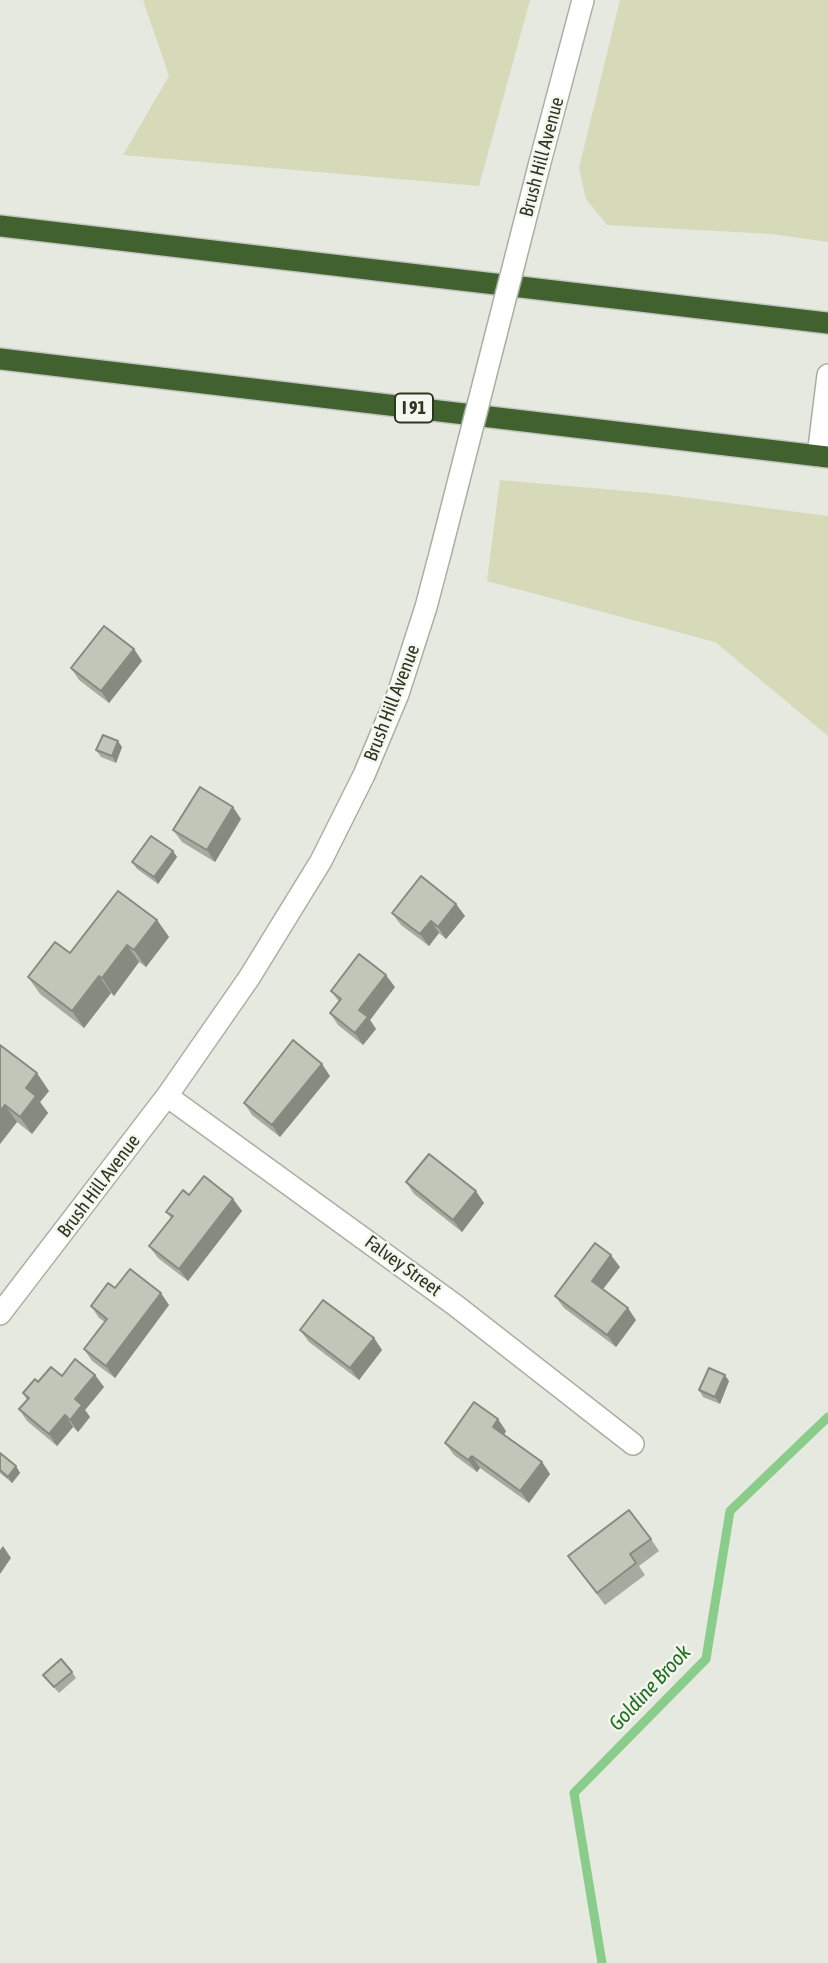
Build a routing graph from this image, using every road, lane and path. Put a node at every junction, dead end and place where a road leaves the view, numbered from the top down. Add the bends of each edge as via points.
1 (583, 0) edge
2 (0, 226) edge
3 (828, 323) edge
4 (0, 359) edge
5 (828, 375) edge
6 (823, 457) edge
7 (167, 1096) junction
8 (0, 1314) edge
9 (633, 1444) dead end

1 - 7 street, Brush Hill Avenue, bridge via 426,607 398,694 321,861 249,978
2 - 3 highway
4 - 6 highway, I 91
5 - 6 street
7 - 8 street, Brush Hill Avenue
7 - 9 street, Falvey Street via 455,1305

